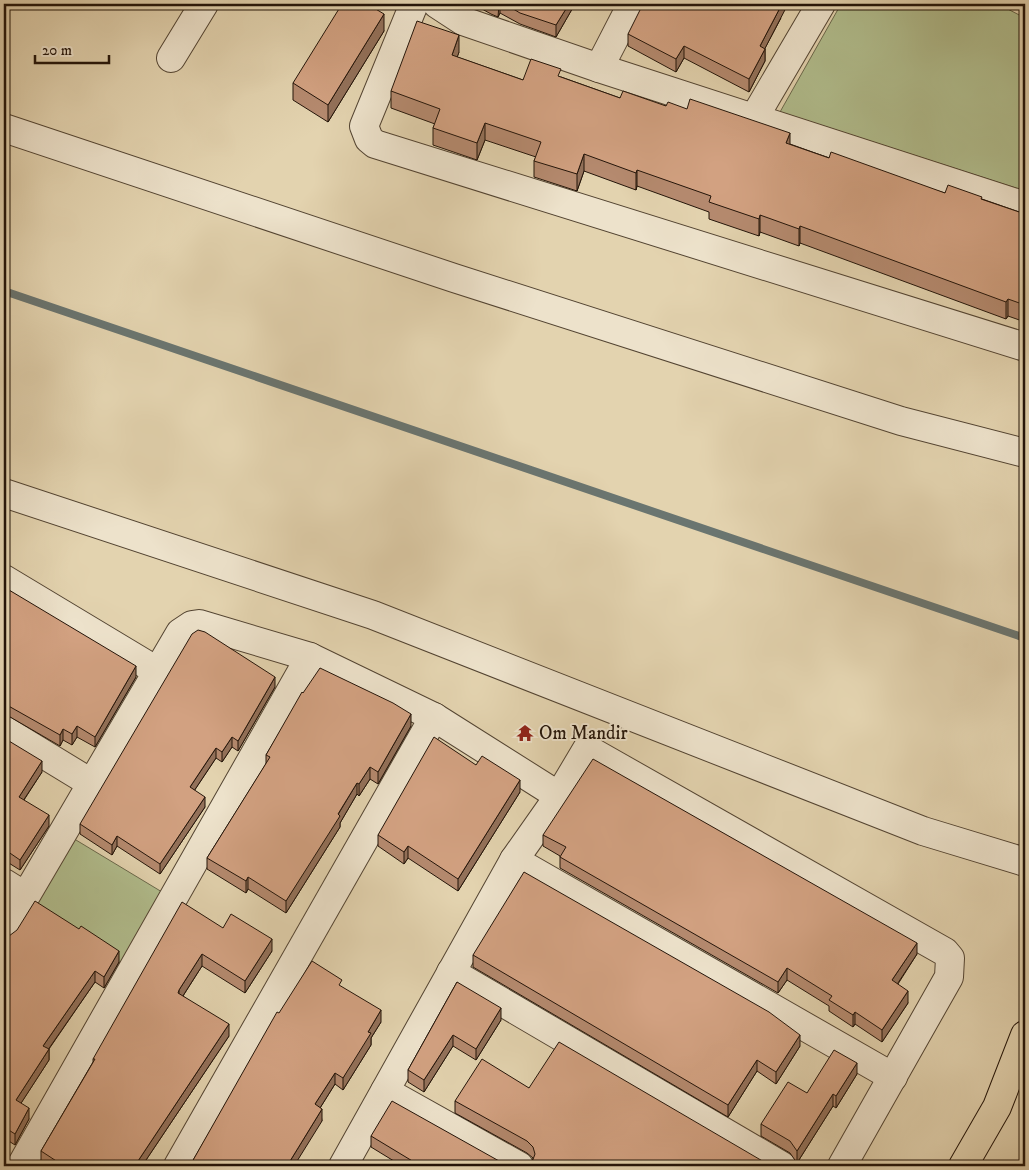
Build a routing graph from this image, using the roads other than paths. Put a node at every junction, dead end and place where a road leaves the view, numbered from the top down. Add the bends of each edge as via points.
1 (204, 4) edge
2 (414, 4) edge
3 (437, 4) edge
4 (632, 4) edge
5 (821, 4) edge
6 (171, 58) dead end
7 (599, 68) junction
8 (754, 118) junction
9 (4, 128) edge
10 (1025, 206) edge
11 (1025, 347) edge
12 (1025, 453) edge
13 (4, 493) edge
14 (4, 579) edge
15 (310, 657) junction
16 (157, 671) junction
17 (434, 717) junction
18 (4, 730) edge
19 (91, 783) junction
20 (560, 796) junction
21 (514, 860) junction
22 (1025, 862) edge
23 (14, 889) edge
24 (4, 933) edge
25 (451, 972) junction
26 (1025, 1035) edge
27 (893, 1077) junction
28 (385, 1091) junction
29 (996, 1107) junction
30 (21, 1166) edge
31 (178, 1166) edge
32 (344, 1166) edge
33 (518, 1166) edge
34 (782, 1166) edge
35 (842, 1166) edge
36 (963, 1166) edge
37 (985, 1166) edge

1 - 6 street
2 - 11 street via 364,126 368,139 375,144
3 - 7 street via 463,21
4 - 7 street
5 - 8 street
7 - 8 street
8 - 10 street
9 - 12 street via 464,282 863,409
13 - 22 street via 373,615 923,831
14 - 16 street
15 - 16 street via 199,624 180,632
15 - 17 street
15 - 30 street
16 - 19 street
17 - 20 street
17 - 31 street
18 - 19 street
19 - 23 street
20 - 21 street
20 - 27 street via 587,749 945,952 950,958 949,977
21 - 25 street
21 - 27 street
23 - 24 street
25 - 28 street
25 - 34 street
26 - 29 main road
27 - 35 street
28 - 32 street
28 - 33 street
29 - 36 main road
29 - 37 main road

